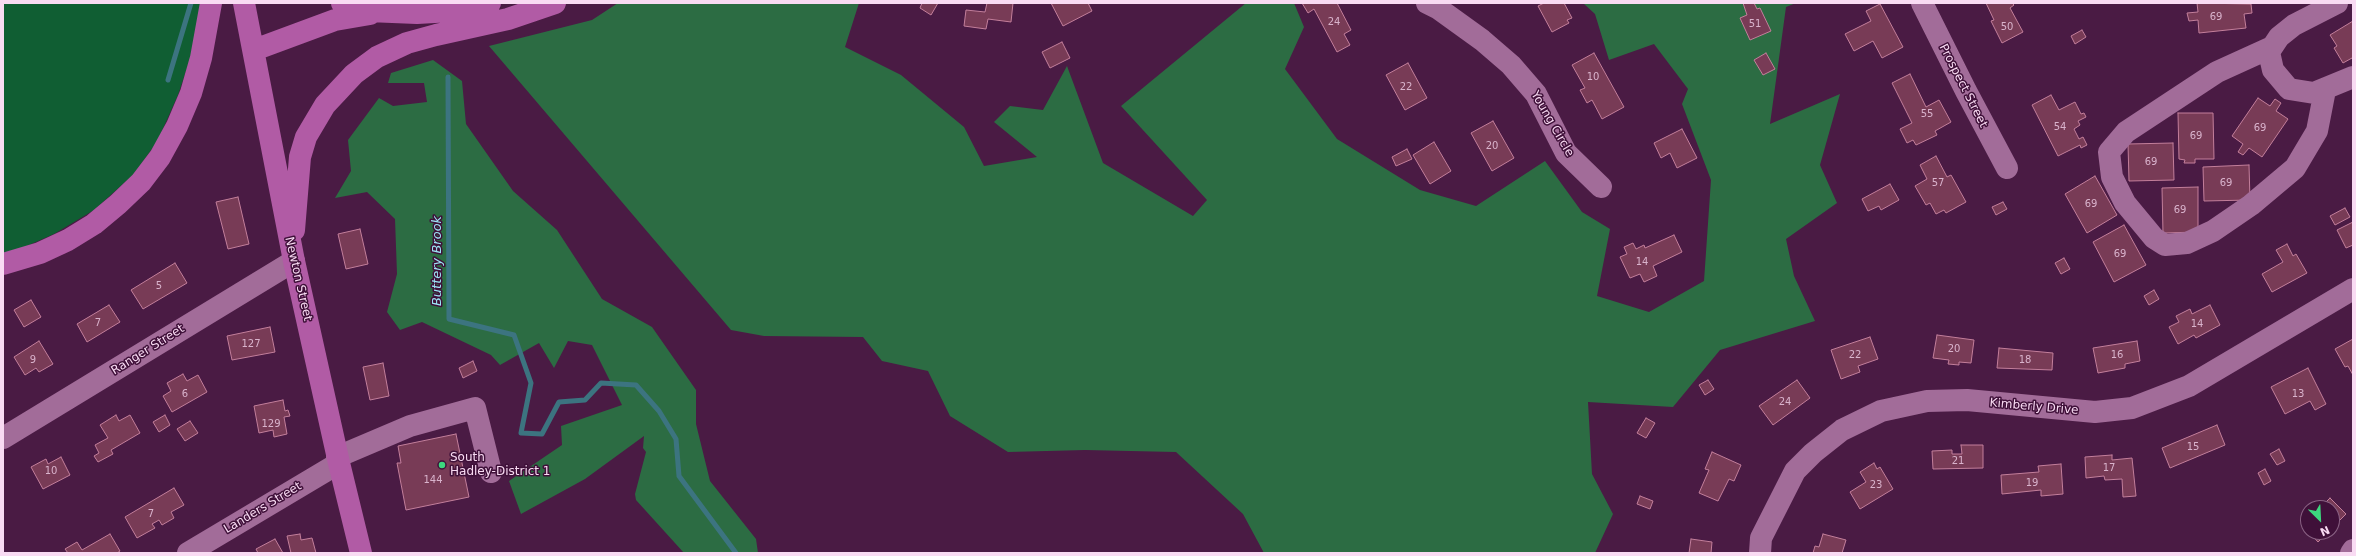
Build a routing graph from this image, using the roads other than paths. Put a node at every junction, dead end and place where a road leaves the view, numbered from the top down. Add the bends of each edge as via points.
1 (211, 3) edge
2 (244, 3) edge
3 (342, 3) edge
4 (490, 3) edge
5 (555, 3) edge
6 (1427, 3) edge
7 (1922, 3) edge
8 (2337, 3) edge
9 (381, 12) junction
10 (2272, 47) junction
11 (254, 50) junction
12 (2353, 77) edge
13 (2325, 90) junction
14 (2007, 168) dead end
15 (1601, 187) dead end
16 (294, 261) junction
17 (3, 264) edge
18 (2353, 289) edge
19 (3, 438) edge
20 (338, 460) junction
21 (491, 472) dead end
22 (2353, 550) edge
23 (188, 553) edge
24 (361, 553) edge
25 (1760, 553) edge
26 (2351, 553) edge

1 - 17 main road via 201,58 191,93 160,157 141,182 94,224 68,240 40,253
2 - 11 main road, Newton Street
3 - 9 main road
4 - 9 main road via 440,12
5 - 16 main road via 508,19 436,34 407,43 377,56 346,82 320,112 302,147
6 - 15 street, Young Circle via 1482,40 1511,65 1536,94 1566,153
7 - 14 street, Prospect Street
8 - 10 street via 2294,25 2279,37
9 - 11 main road via 335,20
10 - 13 street via 2269,52 2273,70 2289,89 2314,93
10 - 13 street via 2217,72 2126,132 2109,152 2112,177 2125,203 2154,238 2165,244 2187,243 2213,231 2251,205 2295,168 2317,131
11 - 16 main road, Newton Street
12 - 13 street
16 - 19 street, Ranger Street
16 - 20 main road, Newton Street
18 - 25 street, Kimberly Drive via 2189,386 2132,408 2095,412 1967,400 1927,400 1881,411 1842,430 1813,453 1796,471 1761,538
20 - 21 street, Landers Street via 410,426 475,408
20 - 23 street, Landers Street
20 - 24 main road, Newton Street
22 - 26 street

